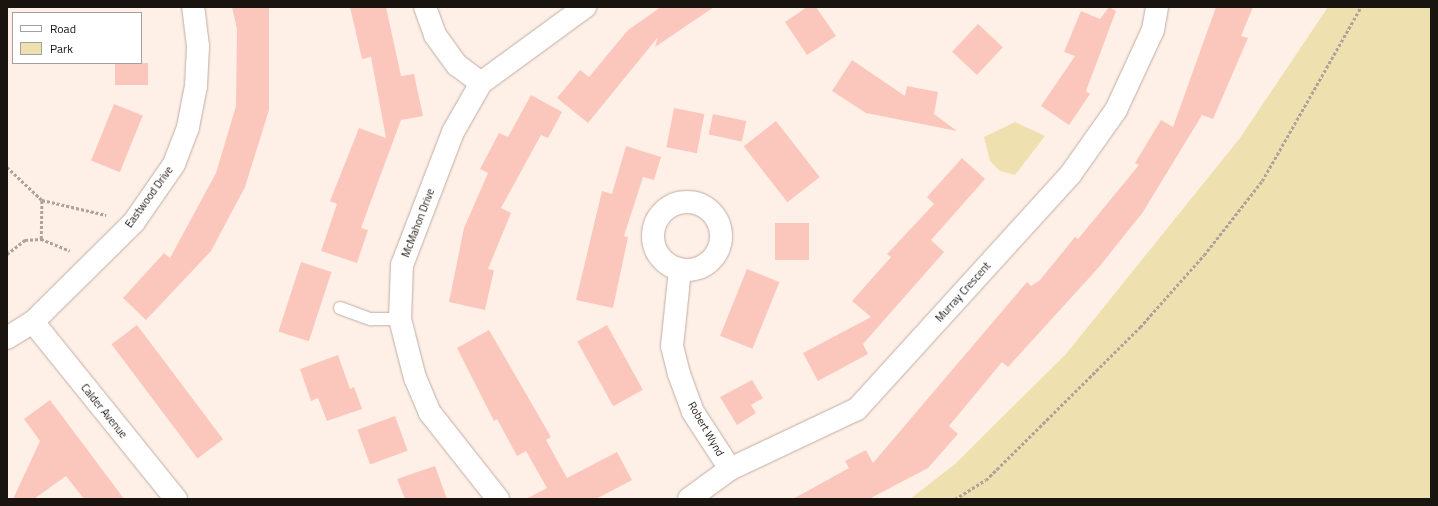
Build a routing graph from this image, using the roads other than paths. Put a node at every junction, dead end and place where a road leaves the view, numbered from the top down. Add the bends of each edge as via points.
1 (193, 7) edge
2 (425, 7) edge
3 (585, 7) edge
4 (1157, 7) edge
5 (481, 83) junction
6 (680, 270) dead end
7 (340, 308) dead end
8 (400, 319) junction
9 (33, 322) junction
10 (7, 338) edge
11 (730, 469) junction
12 (176, 499) edge
13 (498, 499) edge
14 (688, 499) edge

1 - 9 street, Eastwood Drive via 198,46 196,86 188,127 174,164 134,222
2 - 5 street via 444,47 457,65
3 - 5 street, McMahon Drive
4 - 11 street, Murray Crescent via 1153,30 1116,110 1070,175 857,409
5 - 8 street, McMahon Drive via 453,132 402,265
6 - 11 street, Robert Wynd via 672,346 679,374 693,412
7 - 8 lane via 371,319
8 - 13 street, McMahon Drive via 405,349 430,413
9 - 10 street, Eastwood Drive
9 - 12 street, Calder Avenue
11 - 14 street, Murray Crescent

